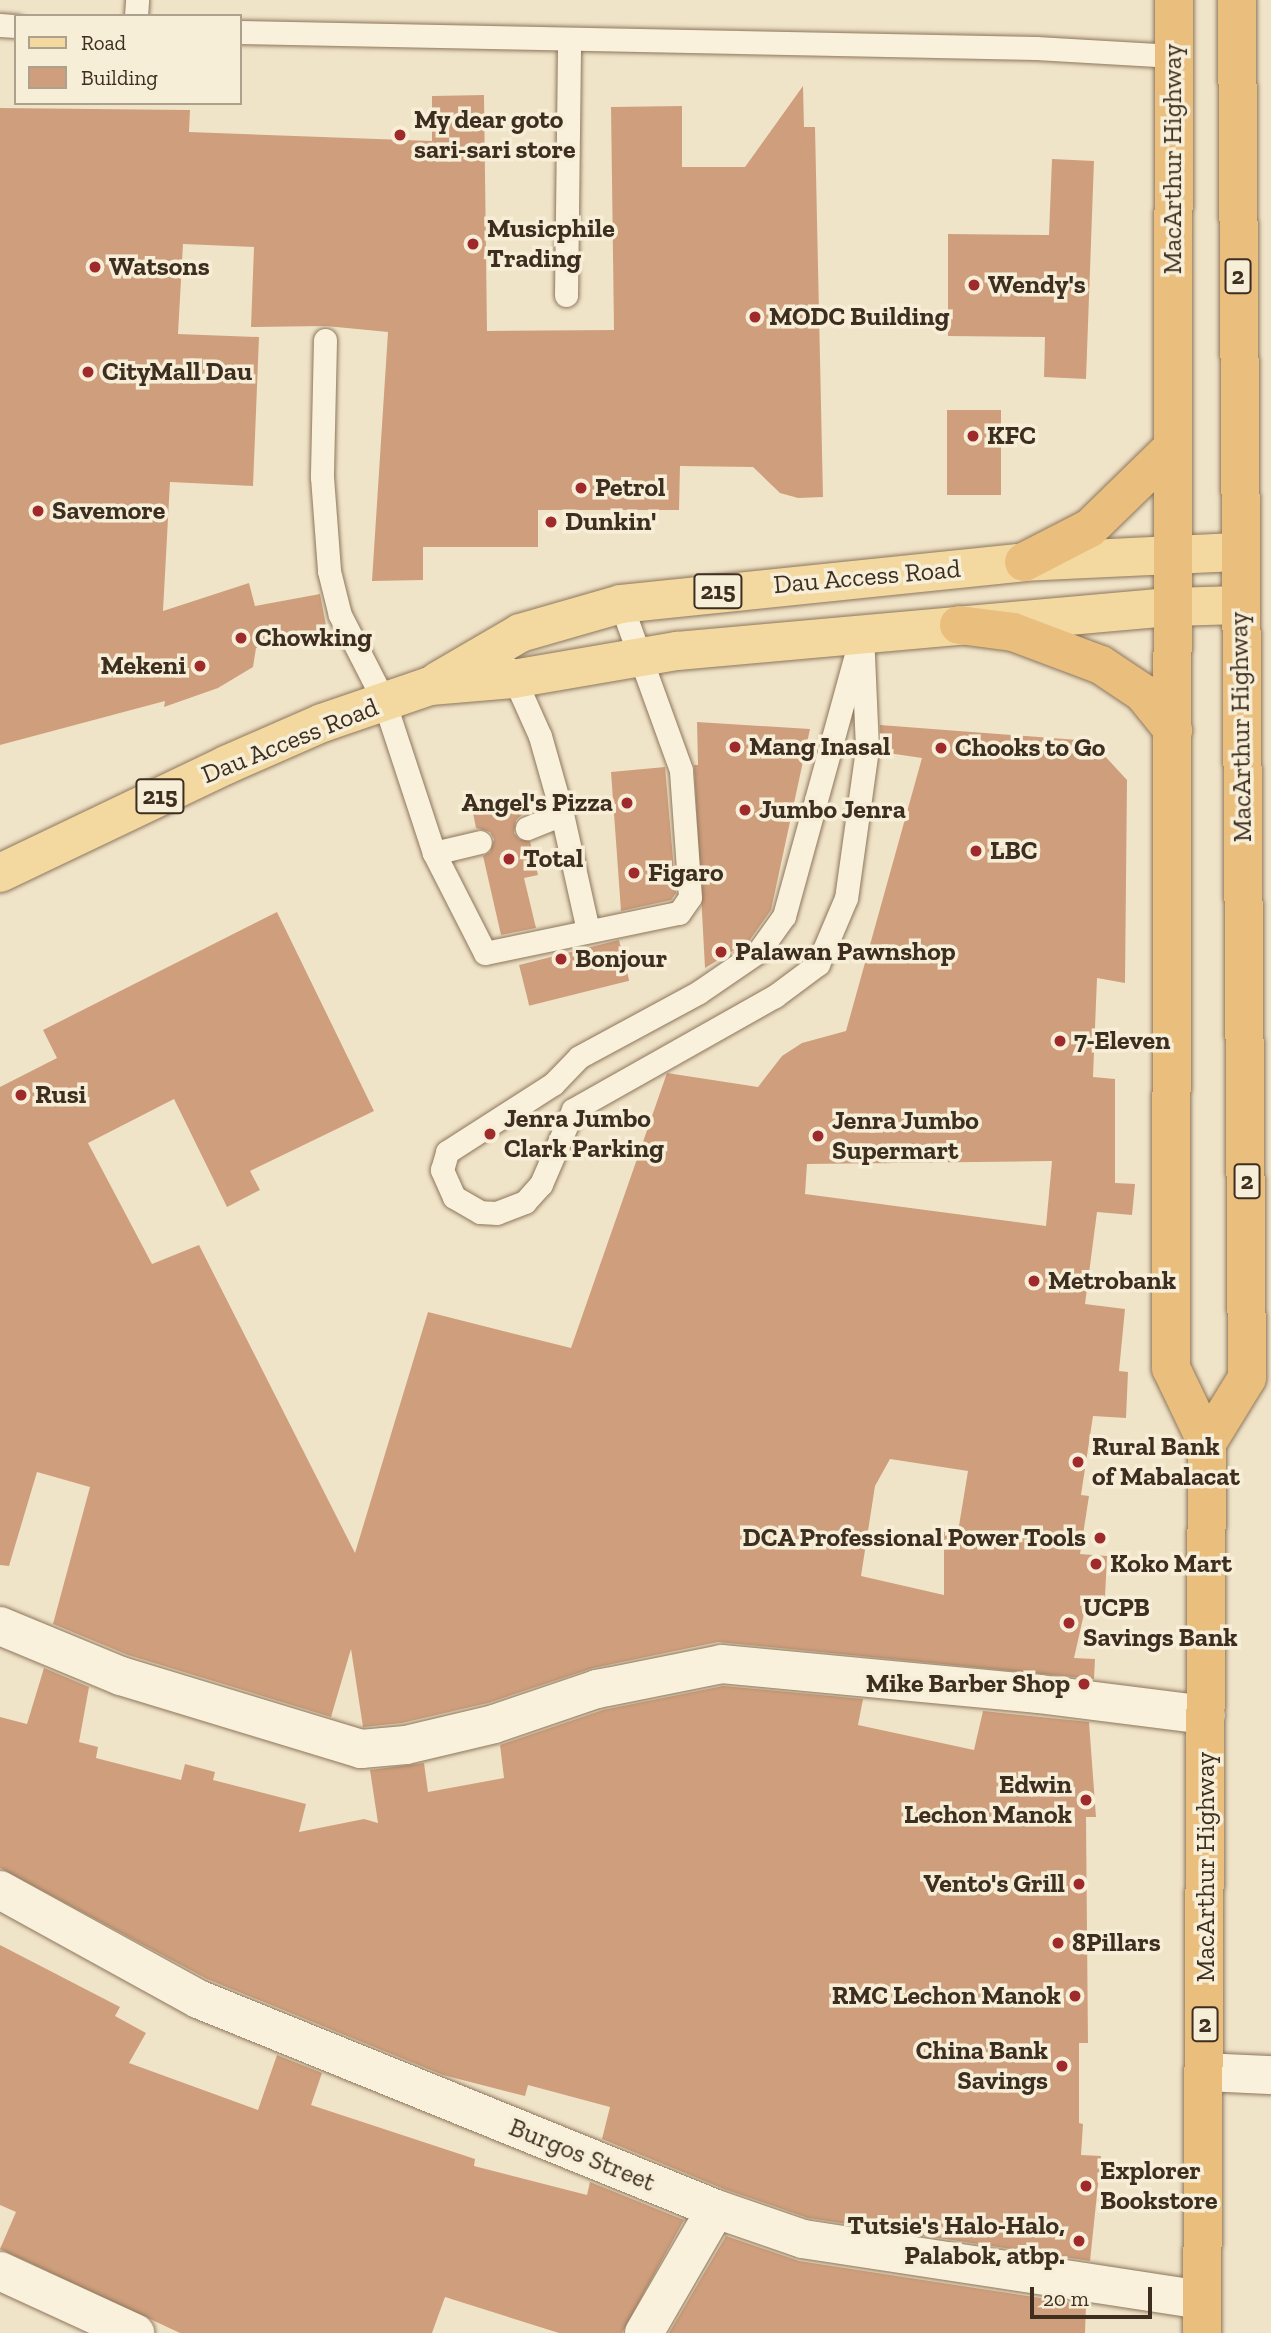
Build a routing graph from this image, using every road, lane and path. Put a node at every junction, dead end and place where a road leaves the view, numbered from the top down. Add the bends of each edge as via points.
1 (1174, 0) edge
2 (1237, 0) edge
3 (242, 32) edge
4 (569, 39) junction
5 (1174, 56) junction
6 (566, 295) dead end
7 (325, 340) dead end
8 (1170, 450) junction
9 (1239, 552) junction
10 (1170, 554) junction
11 (1024, 562) junction
12 (621, 604) junction
13 (1240, 606) junction
14 (1171, 607) junction
15 (959, 625) junction
16 (862, 633) junction
17 (502, 641) junction
18 (638, 655) junction
19 (513, 678) junction
20 (430, 686) junction
21 (384, 701) junction
22 (1173, 730) junction
23 (562, 814) junction
24 (527, 828) dead end
25 (480, 842) dead end
26 (434, 852) junction
27 (0, 873) edge
28 (588, 930) junction
29 (685, 1000) junction
30 (703, 1035) junction
31 (553, 1084) junction
32 (573, 1110) junction
33 (1207, 1443) junction
34 (0, 1626) edge
35 (1206, 1715) junction
36 (0, 1890) edge
37 (1204, 2072) junction
38 (1271, 2075) edge
39 (716, 2208) junction
40 (0, 2271) edge
41 (1201, 2316) edge
42 (135, 2333) edge
43 (644, 2333) edge

1 - 5 highway, MacArthur Highway / 2
2 - 9 highway, MacArthur Highway / 2
3 - 4 lane
4 - 5 lane via 1036,48
4 - 6 lane
5 - 8 highway, MacArthur Highway / 2
7 - 21 lane via 322,477 329,571 340,615
8 - 10 highway, MacArthur Highway / 2
8 - 11 highway via 1090,528
9 - 10 main road, Dau Access Road / 215
9 - 13 highway, MacArthur Highway / 2
10 - 11 main road, Dau Access Road / 215
10 - 14 highway, MacArthur Highway / 2
11 - 12 main road, Dau Access Road / 215
12 - 17 main road, Dau Access Road / 215 via 553,621
12 - 18 lane
13 - 14 main road, Dau Access Road / 215
13 - 33 highway, MacArthur Highway / 2 via 1247,1378
14 - 15 main road, Dau Access Road / 215
14 - 22 highway, MacArthur Highway / 2
15 - 16 main road, Dau Access Road / 215
15 - 22 highway via 1013,632 1101,665 1143,692
16 - 18 main road, Dau Access Road / 215
16 - 29 lane via 784,916 759,951
16 - 30 lane via 867,749 846,898 818,964 775,996
17 - 19 lane
17 - 20 main road, Dau Access Road / 215
18 - 19 main road, Dau Access Road / 215
18 - 28 lane via 681,770 690,897 679,913
19 - 20 main road, Dau Access Road / 215
19 - 23 lane via 540,736
20 - 21 main road, Dau Access Road / 215
21 - 26 lane
21 - 27 main road, Dau Access Road / 215 via 226,765
22 - 33 highway, MacArthur Highway / 2 via 1171,1368
23 - 24 lane
23 - 28 lane
25 - 26 lane
26 - 28 lane via 485,953
29 - 30 lane
29 - 31 lane via 579,1057
30 - 32 lane
31 - 32 lane
31 - 32 lane via 447,1152 442,1170 454,1197 480,1212 497,1213 525,1202 541,1184
33 - 35 highway, MacArthur Highway / 2
34 - 35 street via 121,1676 360,1749 406,1745 597,1689 723,1664
35 - 37 highway, MacArthur Highway / 2
36 - 39 street, Burgos Street via 198,1999
37 - 38 street
37 - 41 highway, MacArthur Highway / 2
39 - 41 street, Burgos Street via 803,2239
39 - 43 street
40 - 42 street

